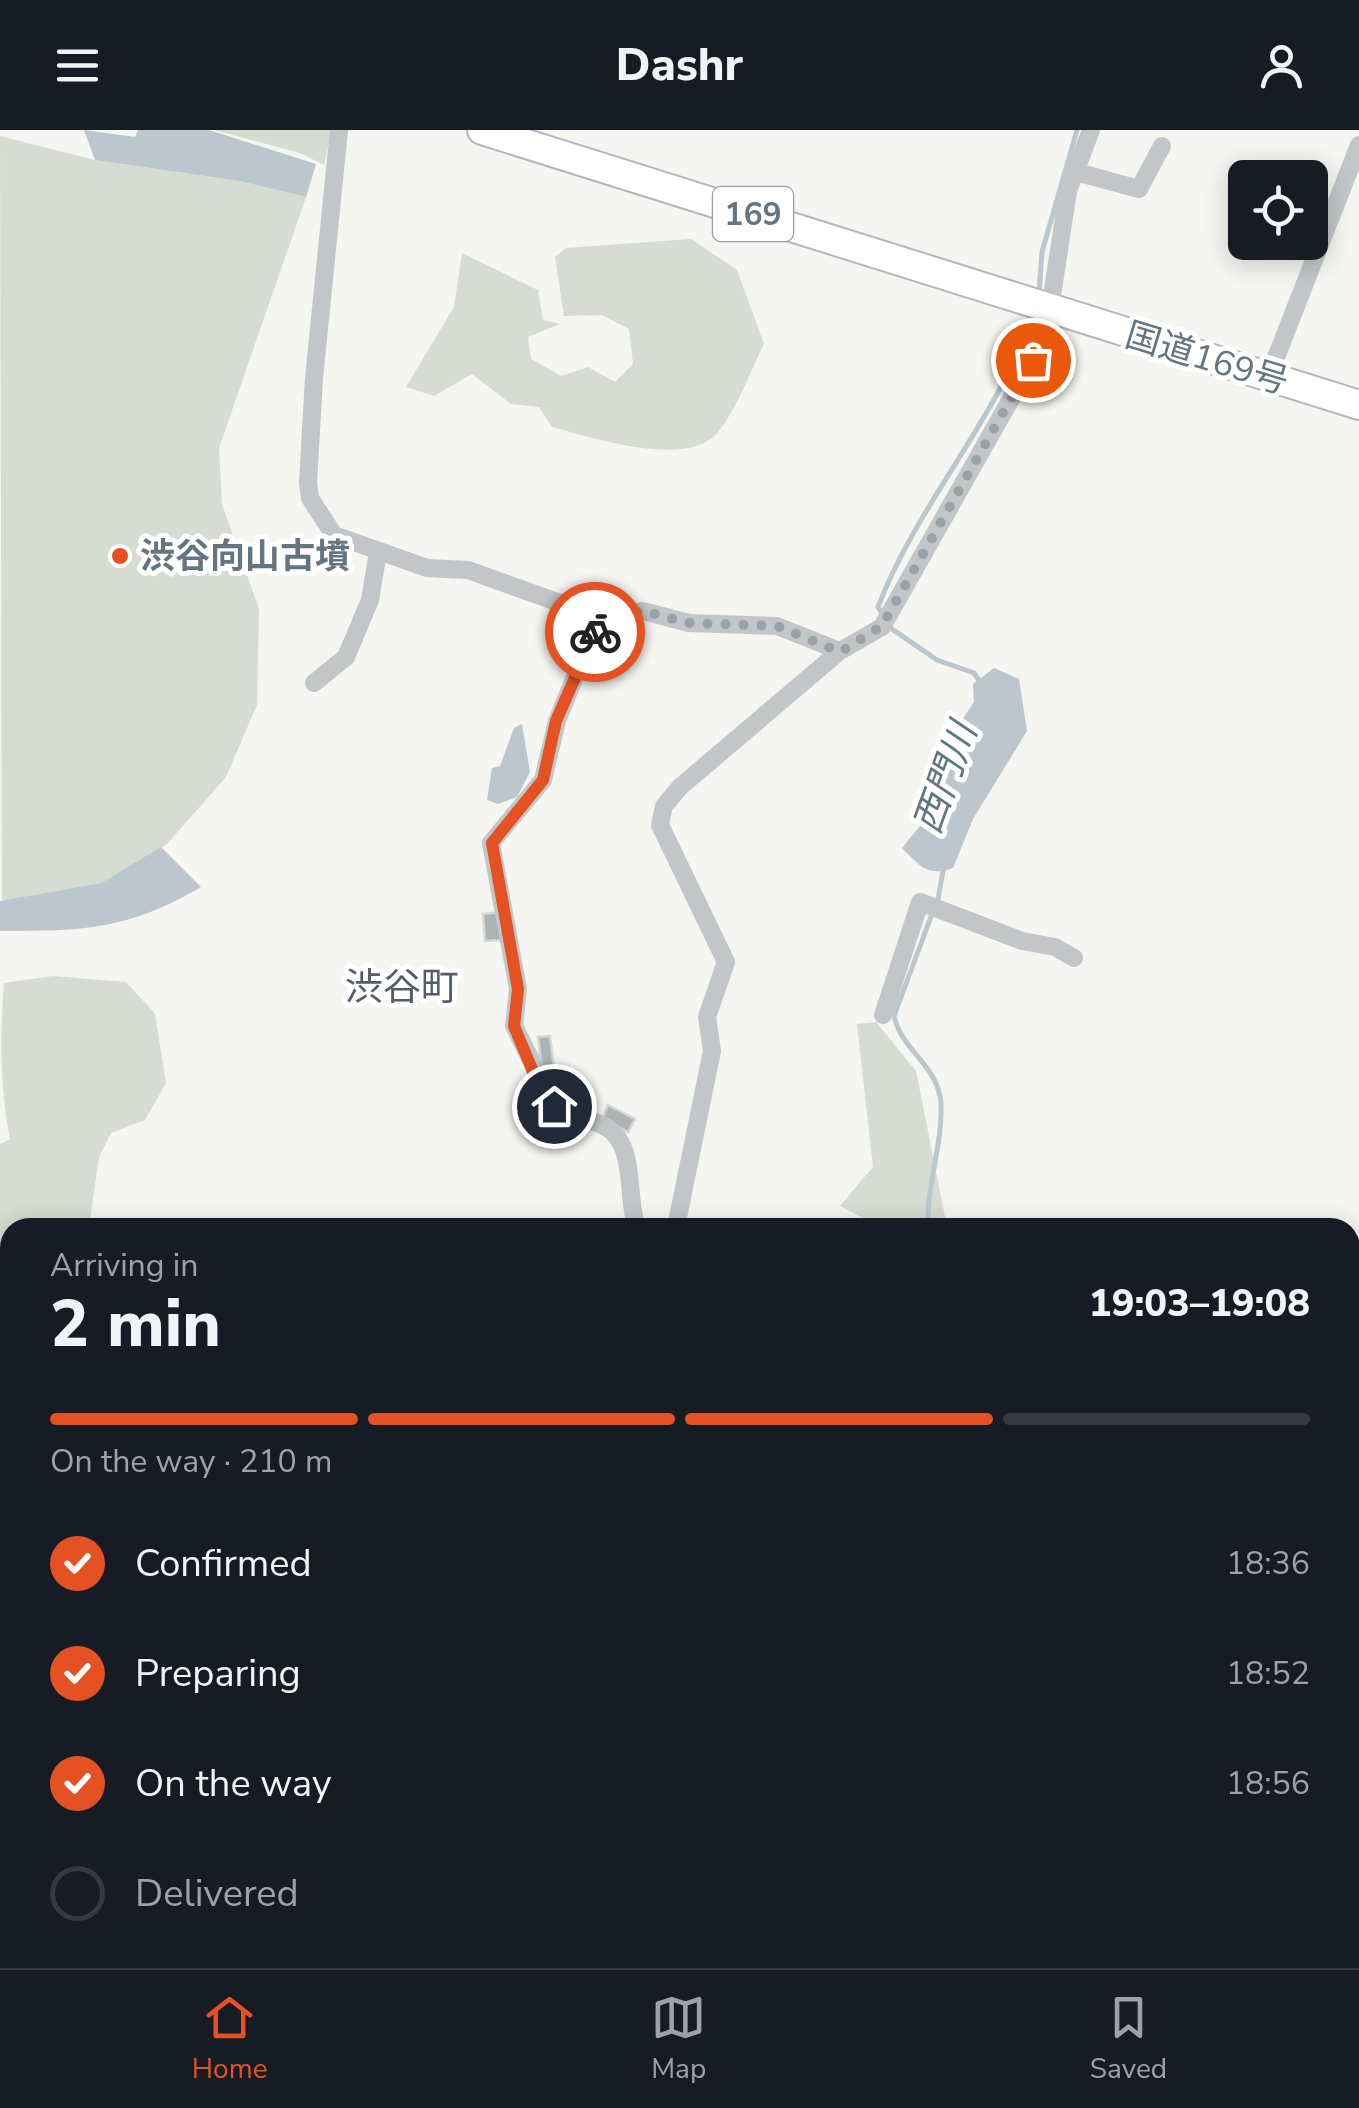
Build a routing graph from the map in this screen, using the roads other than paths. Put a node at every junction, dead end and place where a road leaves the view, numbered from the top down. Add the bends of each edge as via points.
1 (339, 130) edge
2 (482, 130) edge
3 (1091, 130) edge
4 (1359, 144) edge
5 (1162, 146) dead end
6 (1076, 172) junction
7 (1050, 309) junction
8 (1268, 378) junction
9 (1359, 405) edge
10 (378, 552) junction
11 (599, 617) junction
12 (840, 652) junction
13 (314, 683) dead end
14 (1074, 958) dead end
15 (883, 1015) dead end
16 (636, 1218) edge
17 (678, 1218) edge

1 - 10 street via 308,483 334,535
2 - 7 highway, 国道169号 / 169
3 - 6 street
4 - 8 street
5 - 6 street via 1139,189
6 - 7 street
7 - 8 highway, 国道169号 / 169
7 - 12 street via 1033,360 885,620
8 - 9 highway, 国道169号 / 169
10 - 11 street via 428,568 468,570
10 - 13 street via 370,600 346,657
11 - 12 street via 643,611 689,623 777,626
11 - 16 street via 556,721 543,780 492,843 518,989 514,1026 534,1074 562,1115 619,1136
12 - 17 street via 664,806 660,825 726,962 707,1016 712,1051
14 - 15 street via 920,902

